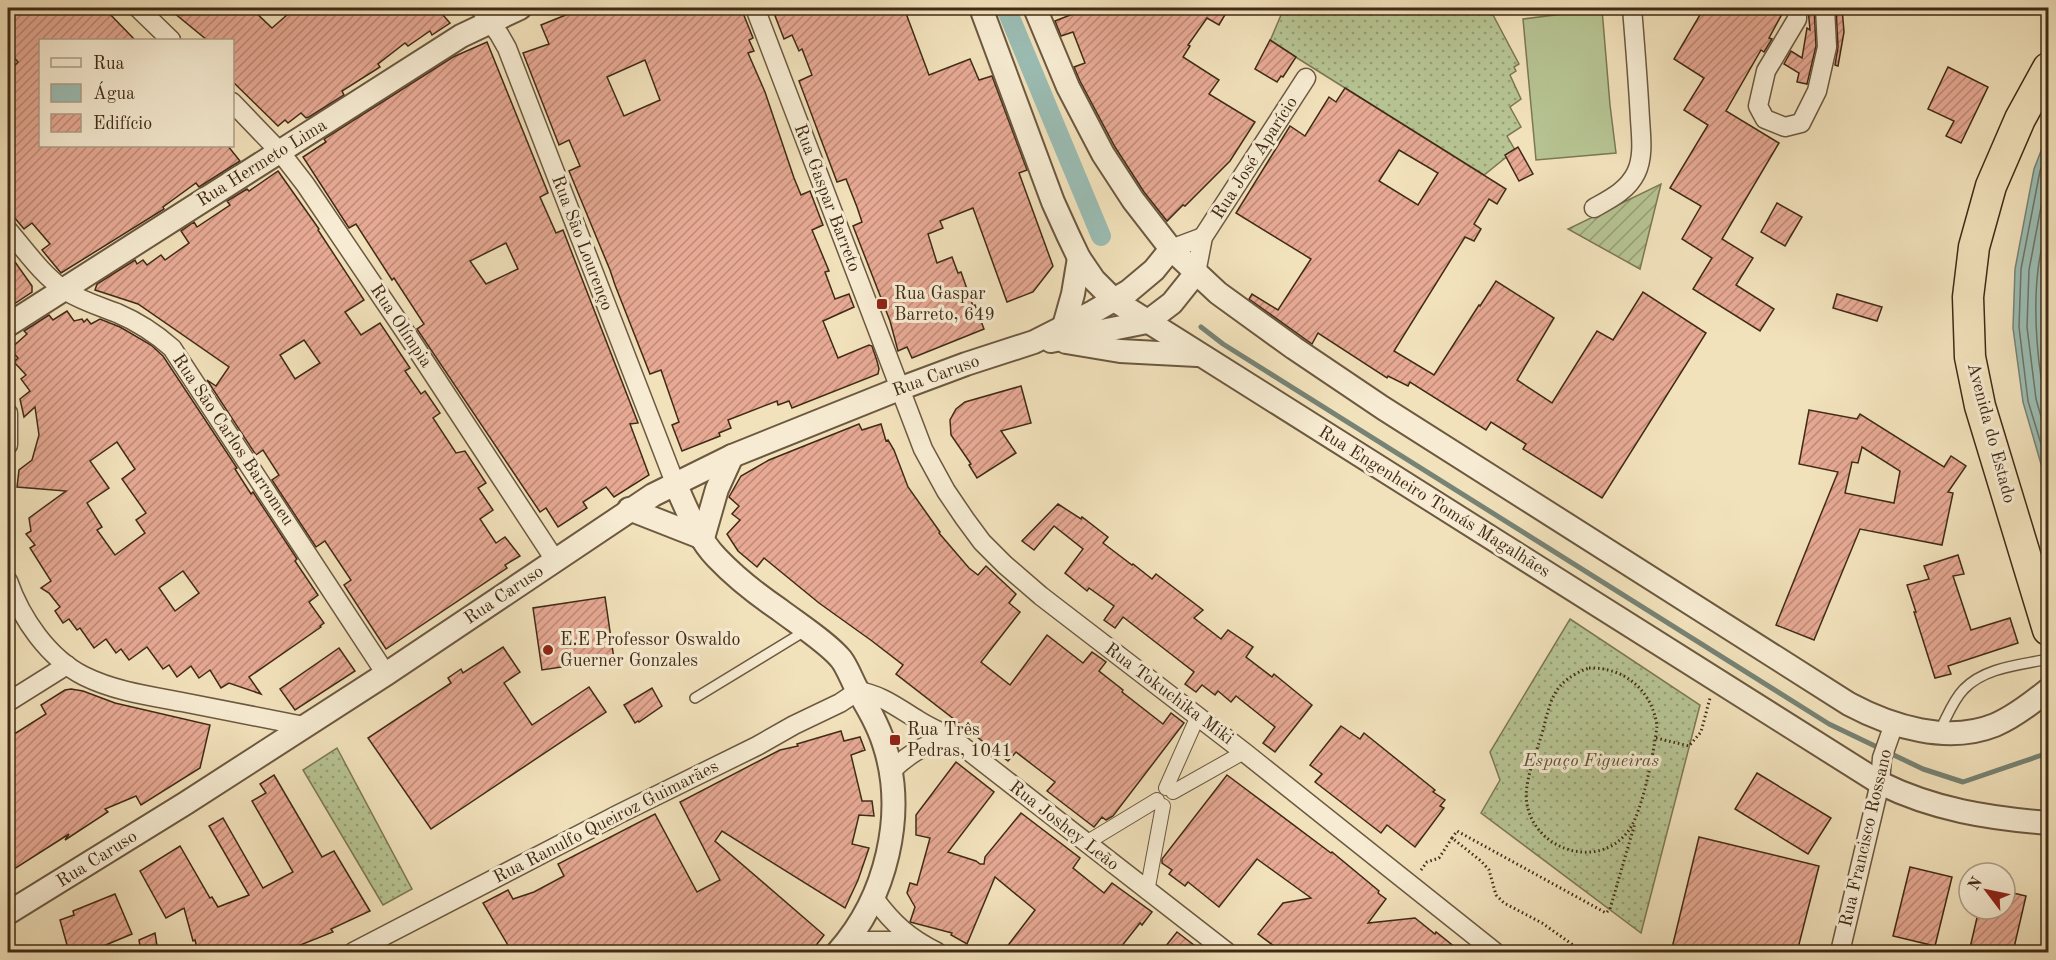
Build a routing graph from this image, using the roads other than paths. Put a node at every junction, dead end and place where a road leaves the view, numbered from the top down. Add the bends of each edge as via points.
1 (138, 8) edge
2 (520, 8) edge
3 (755, 8) edge
4 (981, 8) edge
5 (1035, 8) edge
6 (1632, 8) edge
7 (1797, 8) edge
8 (1825, 8) edge
9 (485, 14) edge
10 (170, 39) edge
11 (2049, 68) edge
12 (1306, 78) dead end
13 (234, 104) edge
14 (281, 153) junction
15 (1594, 208) dead end
16 (8, 230) edge
17 (1203, 237) junction
18 (1167, 254) junction
19 (1079, 258) junction
20 (1192, 278) junction
21 (63, 290) junction
22 (1121, 296) junction
23 (1152, 319) junction
24 (8, 325) edge
25 (1061, 333) junction
26 (1200, 355) junction
27 (899, 389) junction
28 (8, 413) edge
29 (8, 445) edge
30 (732, 456) junction
31 (675, 483) junction
32 (629, 510) junction
33 (703, 538) junction
34 (555, 560) junction
35 (8, 581) edge
36 (807, 630) junction
37 (2049, 630) edge
38 (2049, 659) edge
39 (67, 665) junction
40 (386, 674) junction
41 (2049, 690) edge
42 (858, 691) junction
43 (695, 698) dead end
44 (8, 702) edge
45 (1198, 716) junction
46 (304, 726) junction
47 (1893, 727) junction
48 (1940, 732) junction
49 (952, 738) junction
50 (1244, 752) junction
51 (891, 771) junction
52 (1880, 783) junction
53 (1170, 790) junction
54 (1160, 803) junction
55 (2049, 823) edge
56 (1086, 843) junction
57 (1147, 891) junction
58 (874, 898) junction
59 (8, 913) edge
60 (915, 941) junction
61 (843, 947) edge
62 (353, 952) edge
63 (937, 952) edge
64 (1227, 952) edge
65 (1496, 952) edge
66 (1840, 952) edge

1 - 10 street
2 - 9 street, Rua Hermeto Lima
3 - 27 street, Rua Gaspar Barreto
4 - 19 street, Rua Engenheiro Tomás Magalhães via 1053,202
5 - 18 street via 1068,87 1103,154
6 - 15 street via 1641,153 1630,183
7 - 8 street via 1797,18 1766,71 1758,106 1765,119 1785,127 1801,123 1817,91 1827,47
9 - 14 street, Rua Hermeto Lima via 461,36
9 - 31 street, Rua São Lourenço via 507,48
11 - 37 highway, Avenida do Estado via 2020,119 1991,186 1974,247 1968,297 1970,357 1980,406
12 - 17 street, Rua José Aparício
13 - 14 street, Rua Olímpia
14 - 21 street, Rua Hermeto Lima
14 - 34 street, Rua Olímpia via 410,339
16 - 21 street, Rua São Carlos Barromeu
17 - 18 street, Rua José Aparício
17 - 20 street, Rua José Aparício
18 - 20 street
18 - 22 street, Rua Caruso via 1148,276
19 - 22 street, Rua Engenheiro Tomás Magalhães via 1094,280
19 - 25 street
20 - 23 street via 1172,303
20 - 47 street via 1402,421 1849,704
21 - 24 street, Rua Hermeto Lima
21 - 40 street, Rua São Carlos Barromeu via 133,321 172,348
22 - 23 street, Rua Engenheiro Tomás Magalhães
22 - 25 street, Rua Caruso
23 - 25 street, Rua Caruso
23 - 26 street, Rua Engenheiro Tomás Magalhães
25 - 26 street via 1105,350
25 - 27 street, Rua Caruso
26 - 52 street, Rua Engenheiro Tomás Magalhães
27 - 30 street, Rua Caruso
27 - 45 street, Rua Tokuchika Miki via 923,449 946,491 982,542 1041,596
28 - 29 street
30 - 31 street, Rua Caruso
30 - 33 street via 717,489
31 - 32 street, Rua Caruso
31 - 33 street
32 - 33 street
32 - 34 street, Rua Caruso
33 - 36 street via 733,573
34 - 40 street, Rua Caruso
35 - 39 street via 37,634
36 - 42 street via 840,659
36 - 43 lane
38 - 48 lane via 1982,676 1965,688
39 - 44 street
39 - 46 street via 115,688
40 - 46 street, Rua Caruso
41 - 48 street via 1996,725 1969,733
42 - 49 street, Rua Joshey Leão via 885,698
42 - 51 street via 877,725
42 - 62 street, Rua Ranulfo Queiroz Guimarães
45 - 50 street, Rua Tokuchika Miki
45 - 53 street
46 - 59 street, Rua Caruso
47 - 48 street
47 - 52 street, Rua Francisco Rossano via 1882,758
49 - 51 street via 924,746
49 - 56 street, Rua Joshey Leão
50 - 53 street
50 - 65 street, Rua Tokuchika Miki
51 - 58 street via 891,836 886,866
52 - 55 street, Rua Engenheiro Tomás Magalhães via 1954,811
52 - 66 street, Rua Francisco Rossano
53 - 54 street via 1158,791
54 - 56 street
54 - 57 street
56 - 57 street, Rua Joshey Leão
57 - 64 street, Rua Joshey Leão
58 - 60 street
58 - 61 street
60 - 61 street
60 - 63 street

